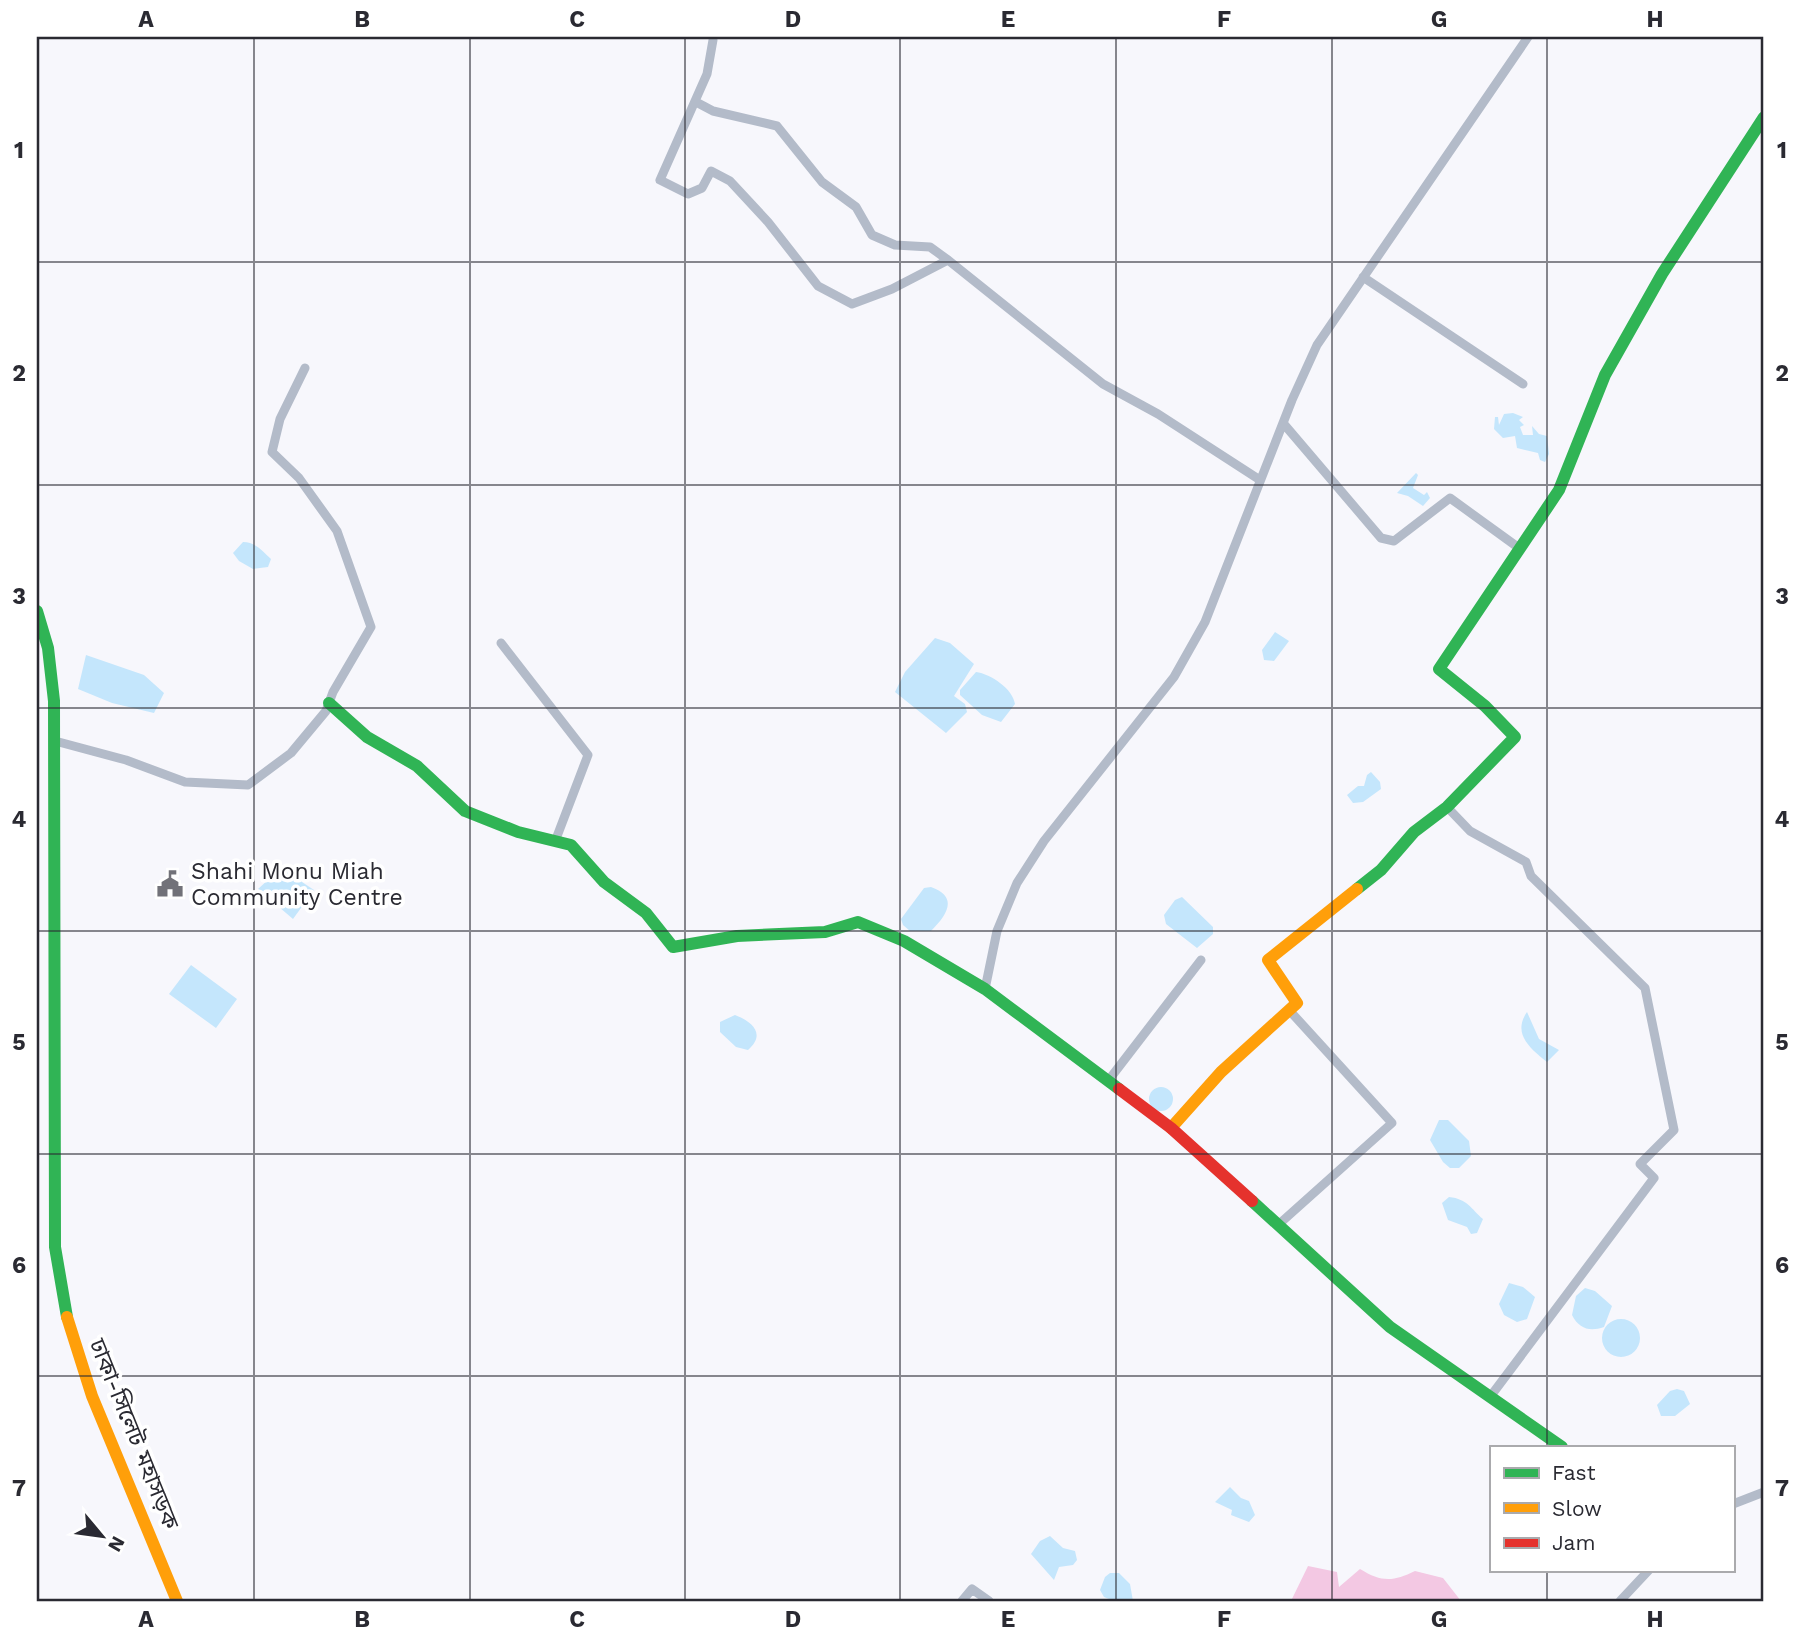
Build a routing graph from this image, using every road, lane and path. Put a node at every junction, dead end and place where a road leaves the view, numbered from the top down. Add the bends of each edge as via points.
1 (1528, 37) edge
2 (713, 40) dead end
3 (696, 102) junction
4 (1764, 117) edge
5 (948, 260) junction
6 (1363, 277) junction
7 (305, 368) dead end
8 (1523, 384) dead end
9 (1283, 423) junction
10 (1260, 480) junction
11 (1519, 548) junction
12 (37, 611) edge
13 (501, 643) dead end
14 (329, 703) junction
15 (55, 741) junction
16 (1447, 807) junction
17 (556, 839) junction
18 (1200, 960) dead end
19 (985, 989) junction
20 (1289, 1010) junction
21 (1108, 1081) junction
22 (1171, 1128) junction
23 (1278, 1225) junction
24 (1490, 1397) junction
25 (1561, 1446) edge
26 (1764, 1492) edge
27 (1734, 1504) edge
28 (1647, 1572) edge
29 (177, 1601) edge
30 (962, 1601) edge
31 (989, 1601) edge
32 (1620, 1601) edge

1 - 6 street
2 - 3 street via 708,74
3 - 5 street via 713,111 777,126 822,183 856,207 872,235 895,245 930,247
3 - 5 street via 660,180 688,194 702,188 711,171 730,181 818,286 852,304
4 - 11 main road via 1662,274 1605,374 1559,490
5 - 10 street via 1103,384
6 - 8 street
6 - 9 street via 1317,345
7 - 14 street via 280,419 272,452 299,478 337,531 370,627
9 - 10 street
9 - 11 street via 1381,538 1394,541 1450,498
10 - 19 street via 1205,622 1174,677 1051,832 1017,883 997,931
11 - 16 main road via 1439,670 1515,737
12 - 15 main road, ঢাকা-সিলেট মহাসড়ক via 48,648
13 - 17 street via 588,755
14 - 15 street via 291,753 248,785 186,782
14 - 17 main road via 367,737 417,766 465,811 519,832
15 - 29 main road, ঢাকা-সিলেট মহাসড়ক via 55,1247 68,1325 96,1409
16 - 20 main road via 1414,832 1381,870 1268,961 1297,1003
16 - 24 street via 1470,831 1526,862 1531,876 1645,988 1675,1130 1640,1164 1654,1178
17 - 19 main road via 571,845 604,882 646,913 673,947 719,938 836,933 859,922 904,941
18 - 21 street
19 - 21 main road
20 - 22 main road via 1221,1072
20 - 23 street via 1392,1123
21 - 22 main road
22 - 23 main road
23 - 24 main road via 1390,1327
24 - 25 main road
26 - 27 street
28 - 32 street
30 - 31 street via 972,1589

